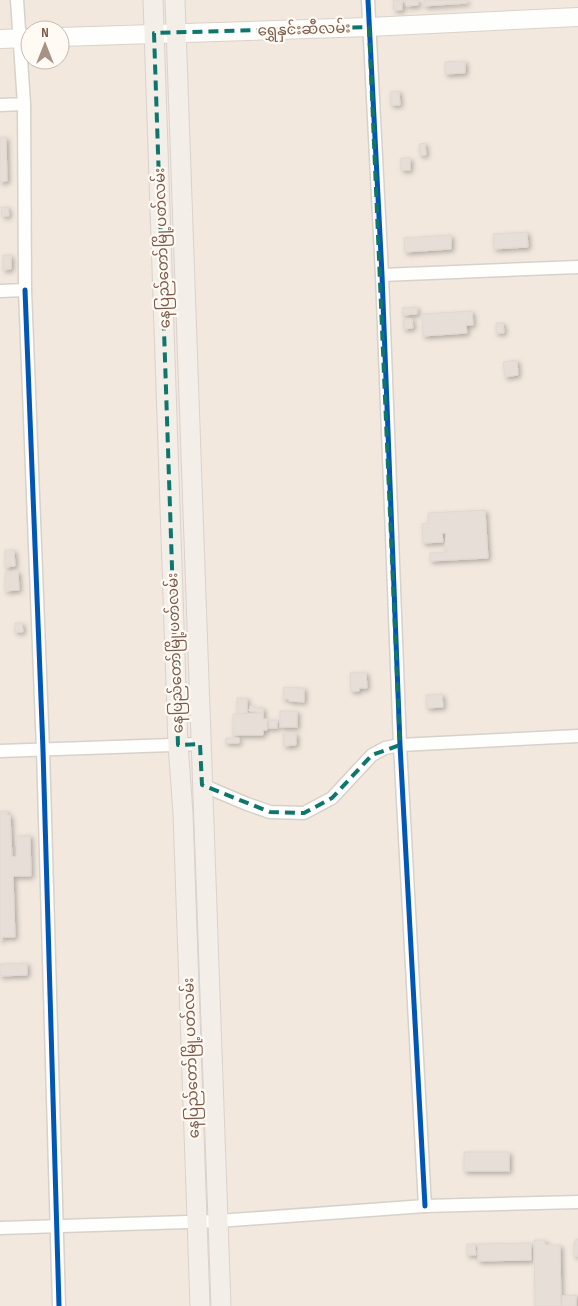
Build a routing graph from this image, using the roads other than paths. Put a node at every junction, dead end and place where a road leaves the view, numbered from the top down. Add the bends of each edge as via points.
1 (18, 0) edge
2 (153, 0) edge
3 (175, 0) edge
4 (368, 0) edge
5 (578, 17) edge
6 (22, 20) edge
7 (369, 27) junction
8 (176, 33) junction
9 (154, 34) junction
10 (70, 37) edge
11 (20, 38) edge
12 (0, 39) edge
13 (25, 70) edge
14 (24, 104) junction
15 (0, 105) edge
16 (578, 267) edge
17 (382, 276) junction
18 (25, 290) junction
19 (0, 291) edge
20 (578, 736) edge
21 (200, 744) junction
22 (178, 745) junction
23 (400, 745) junction
24 (42, 750) junction
25 (0, 751) edge
26 (202, 785) junction
27 (578, 1202) edge
28 (425, 1206) junction
29 (197, 1221) junction
30 (218, 1221) junction
31 (57, 1226) junction
32 (0, 1228) edge
33 (59, 1306) edge
34 (200, 1306) edge
35 (221, 1306) edge

1 - 6 street
2 - 9 main road, နေပြည်တော်မြို့ပတ်လမ်း
3 - 8 main road, နေပြည်တော်မြို့ပတ်လမ်း
4 - 7 street
5 - 7 street, ရွှေနှင်းဆီလမ်း
7 - 8 street, ရွှေနှင်းဆီလမ်း
7 - 17 street
8 - 9 street, ရွှေနှင်းဆီလမ်း
8 - 21 main road, နေပြည်တော်မြို့ပတ်လမ်း
9 - 10 street, ရွှေနှင်းဆီလမ်း
9 - 22 main road, နေပြည်တော်မြို့ပတ်လမ်း
11 - 12 street
13 - 14 street
14 - 15 street
14 - 18 street
16 - 17 street
17 - 23 street
18 - 19 street
18 - 24 street
20 - 23 street
21 - 22 street
21 - 26 main road, နေပြည်တော်မြို့ပတ်လမ်း
22 - 24 street
22 - 29 main road, နေပြည်တော်မြို့ပတ်လမ်း
23 - 26 street via 372,755 332,798 304,813 270,812
23 - 28 street
24 - 25 street
24 - 31 street
26 - 30 main road, နေပြည်တော်မြို့ပတ်လမ်း
27 - 28 street
28 - 30 street
29 - 30 street
29 - 31 street
29 - 34 main road, နေပြည်တော်မြို့ပတ်လမ်း
30 - 35 main road, နေပြည်တော်မြို့ပတ်လမ်း
31 - 32 street
31 - 33 street

